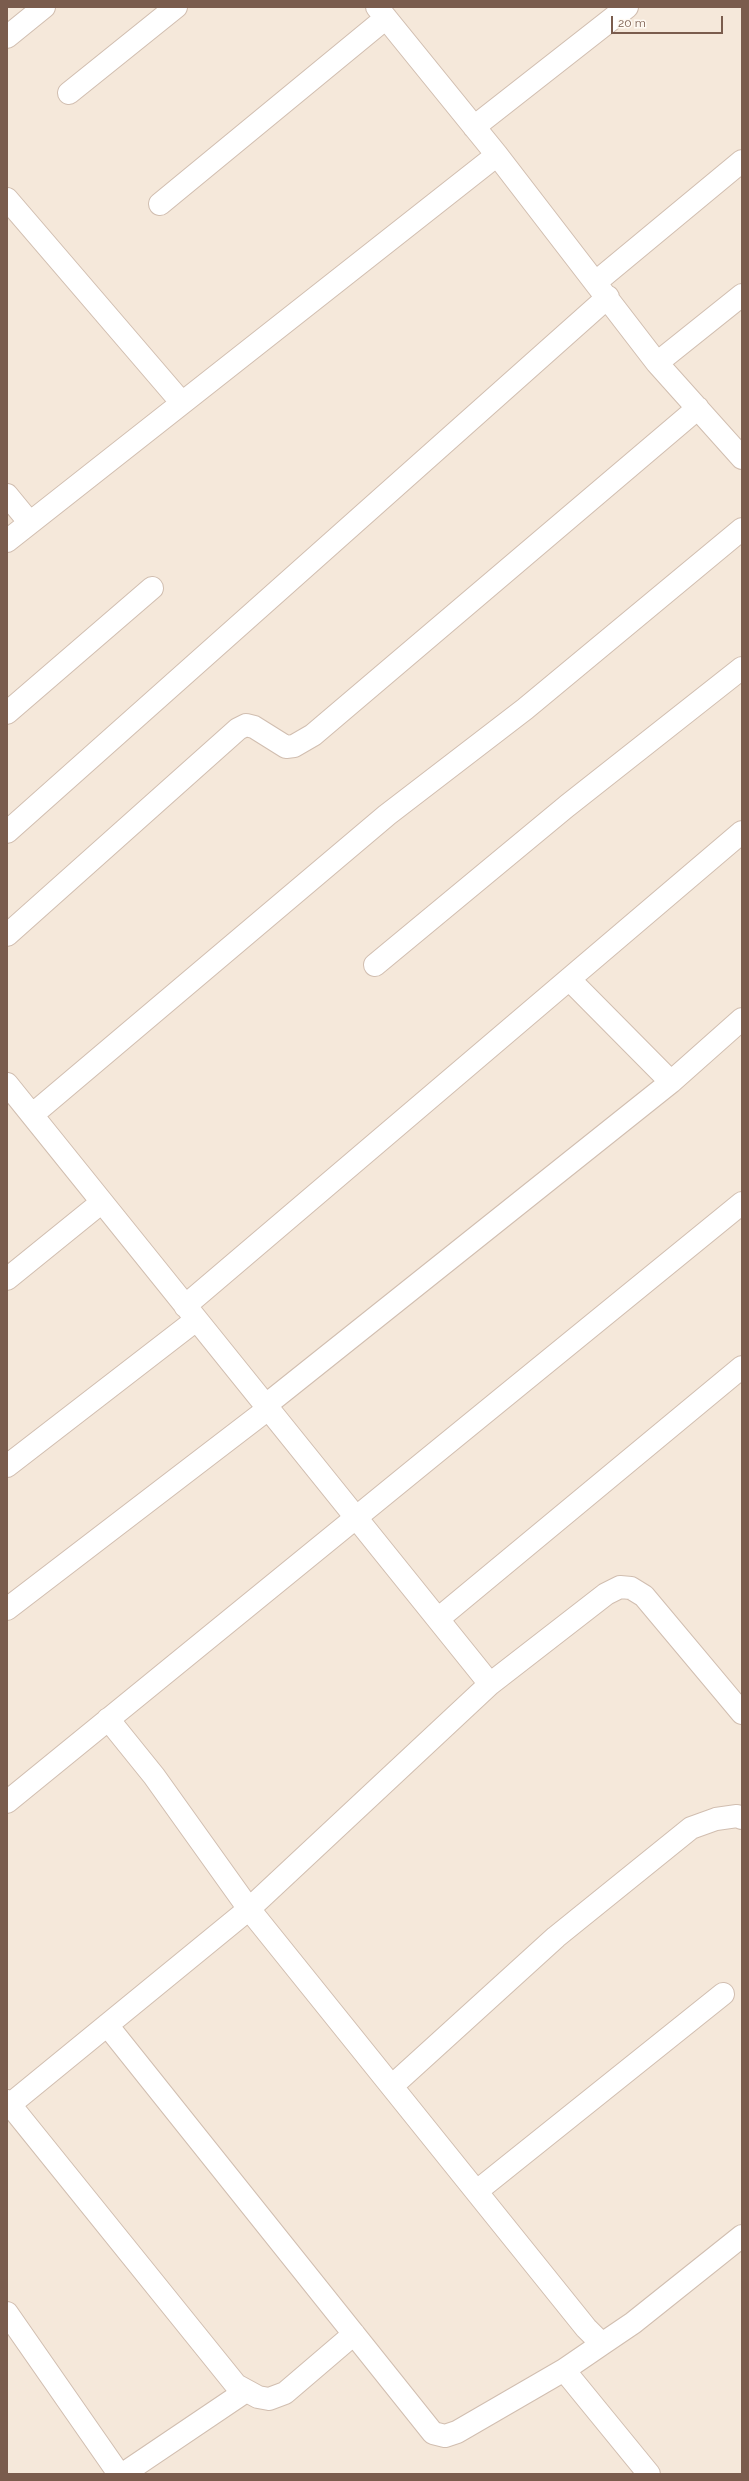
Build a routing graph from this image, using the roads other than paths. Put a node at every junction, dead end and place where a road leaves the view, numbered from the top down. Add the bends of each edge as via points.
1 (44, 7) edge
2 (176, 7) edge
3 (627, 7) edge
4 (381, 13) edge
5 (7, 37) edge
6 (69, 92) dead end
7 (474, 127) junction
8 (497, 155) junction
9 (742, 161) edge
10 (7, 199) edge
11 (160, 204) dead end
12 (602, 289) junction
13 (742, 296) edge
14 (657, 363) junction
15 (182, 403) junction
16 (698, 408) junction
17 (742, 458) edge
18 (7, 495) edge
19 (30, 523) junction
20 (742, 529) edge
21 (7, 541) edge
22 (152, 588) dead end
23 (742, 668) edge
24 (7, 713) edge
25 (7, 832) edge
26 (742, 832) edge
27 (7, 934) edge
28 (375, 965) dead end
29 (569, 978) junction
30 (742, 1019) edge
31 (671, 1082) junction
32 (7, 1084) edge
33 (32, 1115) junction
34 (102, 1202) junction
35 (742, 1203) edge
36 (7, 1279) edge
37 (191, 1313) junction
38 (742, 1367) edge
39 (267, 1407) junction
40 (7, 1466) edge
41 (355, 1516) junction
42 (7, 1609) edge
43 (438, 1619) junction
44 (490, 1684) junction
45 (742, 1713) edge
46 (108, 1719) junction
47 (7, 1802) edge
48 (742, 1818) edge
49 (249, 1909) junction
50 (723, 1994) dead end
51 (107, 2024) junction
52 (392, 2086) junction
53 (8, 2104) edge
54 (477, 2191) junction
55 (742, 2236) edge
56 (7, 2313) edge
57 (354, 2334) junction
58 (602, 2344) junction
59 (564, 2370) junction
60 (246, 2391) junction
61 (119, 2474) edge
62 (123, 2474) edge
63 (649, 2474) edge

1 - 5 street
2 - 6 street
3 - 7 street
4 - 7 street
4 - 11 street
7 - 8 street
8 - 12 street
8 - 15 street
9 - 12 street
10 - 15 street
12 - 14 street
12 - 25 street
13 - 14 street
14 - 16 street
15 - 19 street
16 - 17 street
16 - 27 street via 313,735 294,746 286,747 254,727 246,725 238,729
18 - 19 street
19 - 21 street
20 - 33 street via 525,709 387,815
22 - 24 street
23 - 28 street via 567,806
26 - 29 street
29 - 31 street
29 - 37 street
30 - 31 street
31 - 39 street
32 - 33 street
33 - 34 street
34 - 36 street
34 - 37 street
35 - 41 street
37 - 39 street
37 - 40 street
38 - 43 street
39 - 41 street
39 - 42 street
41 - 43 street
41 - 46 street
43 - 44 street
44 - 45 street via 606,1594 620,1587 631,1588 644,1596
44 - 49 street
46 - 47 street
46 - 49 street via 154,1776
48 - 52 street via 737,1816 716,1819 691,1828 556,1937
49 - 51 street
49 - 52 street
50 - 54 street
51 - 53 street
51 - 57 street
52 - 54 street
53 - 60 street via 236,2385
54 - 58 street
55 - 58 street via 633,2323
56 - 61 street
57 - 59 street via 433,2433 445,2436 483,2419
57 - 60 street via 284,2393 269,2399 258,2398
58 - 59 street
59 - 63 street
60 - 62 street

